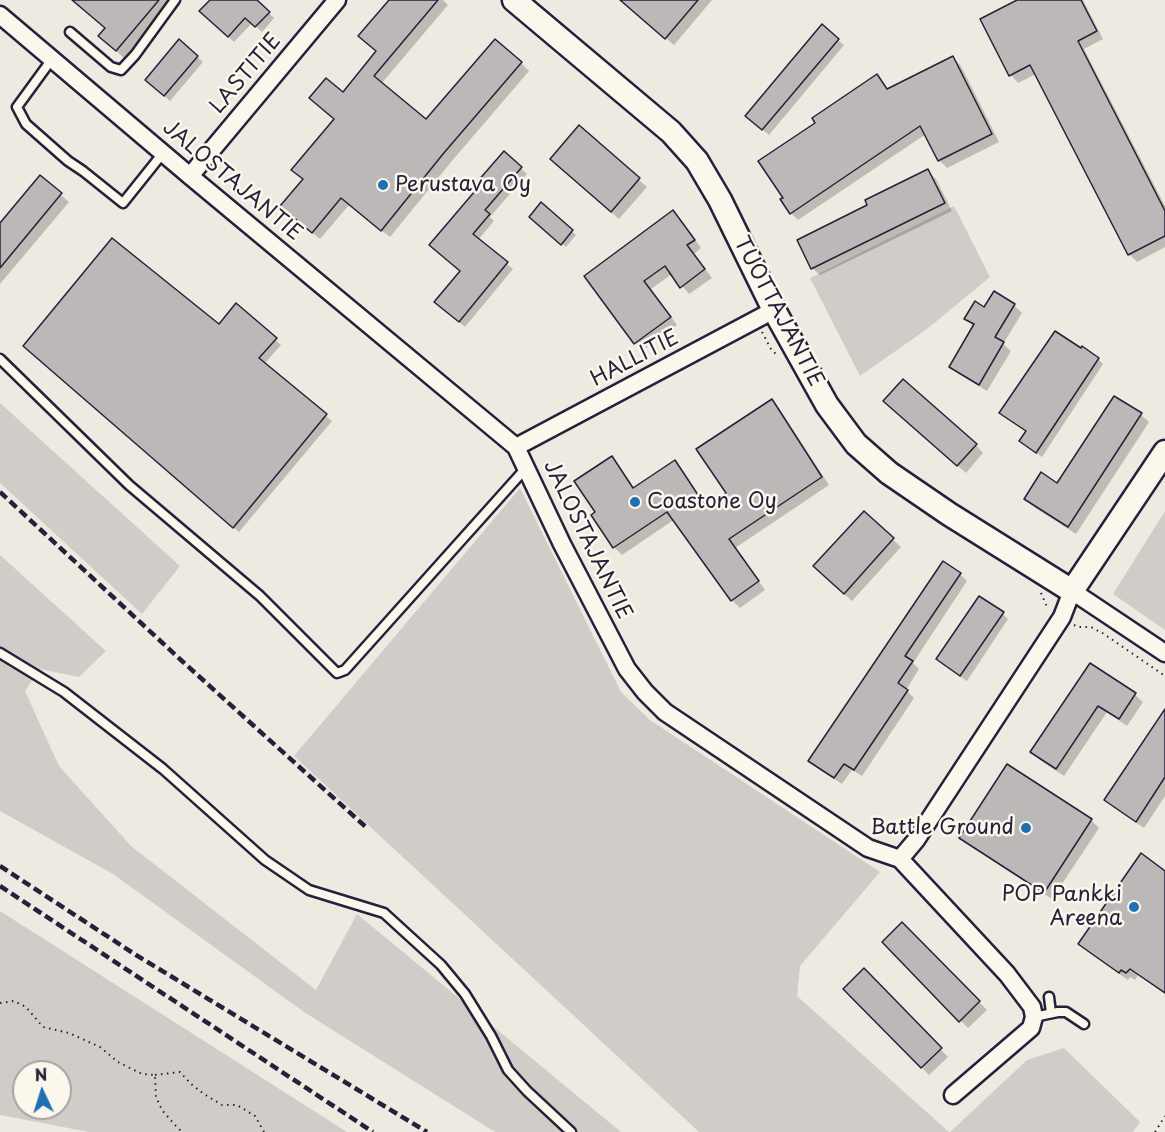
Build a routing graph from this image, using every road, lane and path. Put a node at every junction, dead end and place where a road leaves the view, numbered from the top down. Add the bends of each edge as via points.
1 (176, 0) edge
2 (337, 0) edge
3 (514, 0) edge
4 (0, 15) edge
5 (70, 32) dead end
6 (52, 59) junction
7 (163, 153) junction
8 (190, 176) junction
9 (774, 310) junction
10 (0, 359) edge
11 (516, 447) junction
12 (1165, 452) edge
13 (526, 468) junction
14 (1072, 591) junction
15 (0, 653) edge
16 (1165, 653) edge
17 (900, 859) junction
18 (1049, 997) dead end
19 (0, 1003) edge
20 (1051, 1013) junction
21 (1034, 1017) junction
22 (1084, 1024) dead end
23 (155, 1075) junction
24 (953, 1095) dead end
25 (1165, 1116) edge
26 (182, 1132) edge
27 (264, 1132) edge
28 (571, 1132) edge
29 (1155, 1132) edge

1 - 5 lane via 121,70 111,67
2 - 8 street, LASTITIE
3 - 9 street, TUOTTAJANTIE via 671,132 697,160
4 - 6 street, JALOSTAJANTIE
6 - 7 street, JALOSTAJANTIE
6 - 7 lane via 16,107 26,124 68,161 123,203
7 - 8 street, JALOSTAJANTIE
8 - 11 street, JALOSTAJANTIE
9 - 11 street, HALLITIE
9 - 14 street, TUOTTAJANTIE via 827,405 856,444 889,473 940,508
10 - 13 lane via 129,485 260,596 337,673 345,670
11 - 13 street, JALOSTAJANTIE
12 - 14 street
13 - 17 street, JALOSTAJANTIE via 627,669 645,693 665,712 868,848
14 - 16 street
14 - 17 street via 1062,617
15 - 28 lane via 64,692 164,769 265,860 309,890 384,913 441,965 465,994 508,1070
17 - 21 street via 1008,974 1032,1007
18 - 20 lane
19 - 23 path via 14,1001 26,1007 43,1027 69,1033 142,1074
20 - 21 lane
20 - 22 lane via 1066,1012
21 - 24 street via 1031,1028
23 - 26 path via 156,1097 162,1110
23 - 27 path via 180,1072 222,1105 237,1105 255,1116
25 - 29 path

